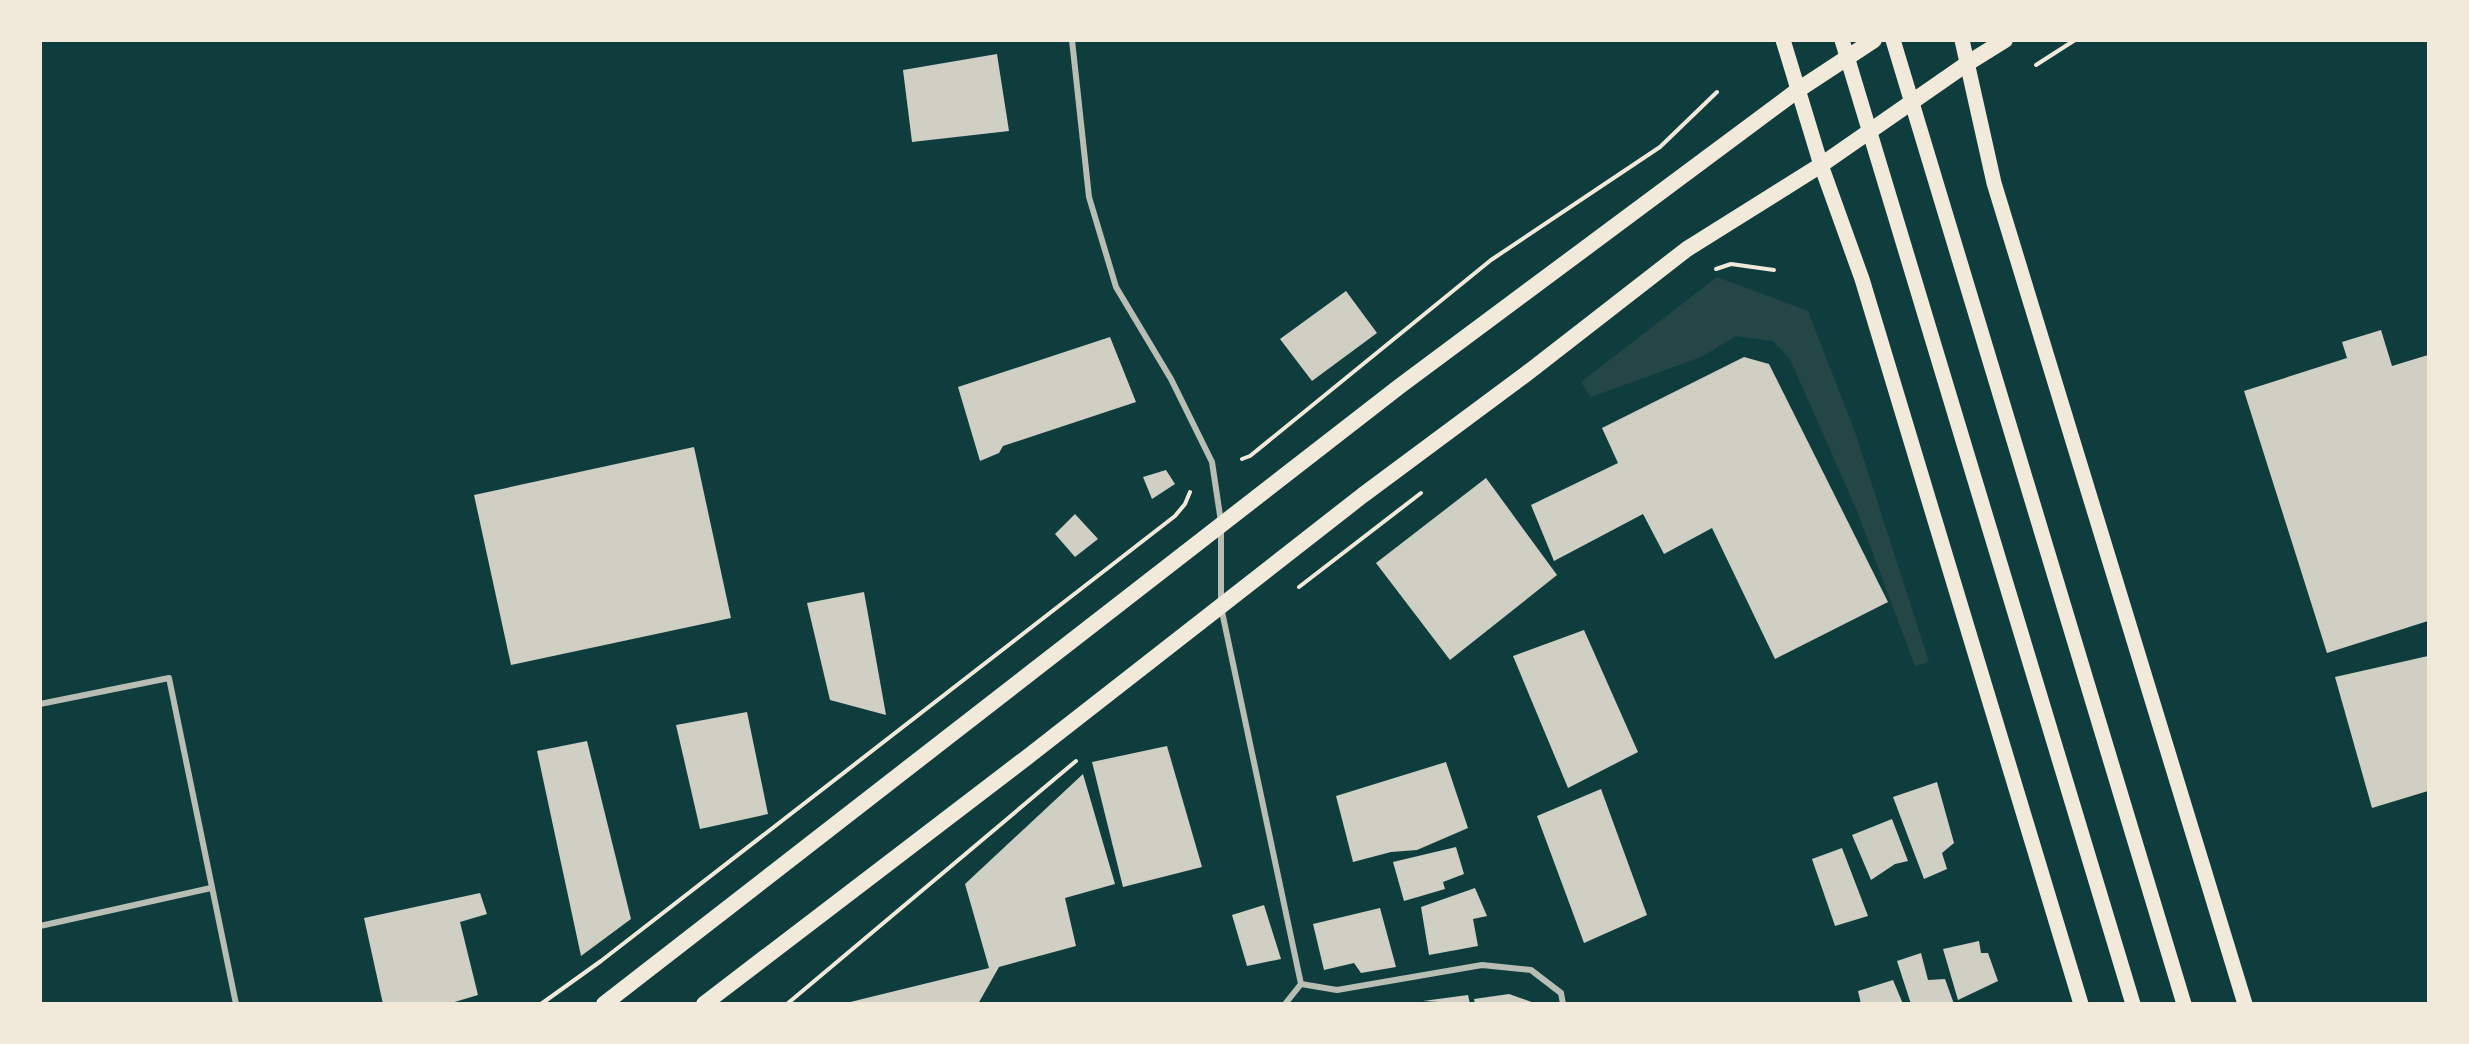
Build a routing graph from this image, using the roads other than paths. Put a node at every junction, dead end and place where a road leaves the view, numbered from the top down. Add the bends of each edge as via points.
1 (1072, 40) edge
2 (1783, 40) edge
3 (1842, 40) edge
4 (1874, 40) edge
5 (1893, 40) edge
6 (1962, 40) edge
7 (2006, 40) edge
8 (1968, 63) junction
9 (1798, 90) junction
10 (1821, 165) junction
11 (1221, 522) junction
12 (1221, 607) junction
13 (40, 704) edge
14 (211, 888) junction
15 (40, 926) edge
16 (1300, 984) junction
17 (236, 1004) edge
18 (604, 1004) edge
19 (704, 1004) edge
20 (1285, 1004) edge
21 (1563, 1004) edge
22 (2080, 1004) edge
23 (2133, 1004) edge
24 (2184, 1004) edge
25 (2245, 1004) edge

1 - 11 street via 1089,197 1116,287 1171,379 1212,462
2 - 9 main road
3 - 23 main road
4 - 9 highway
5 - 24 main road
6 - 8 main road
7 - 8 highway
8 - 10 highway
8 - 25 main road via 1994,183
9 - 10 main road
9 - 11 highway
10 - 12 highway via 1687,249
10 - 22 main road via 1862,279
11 - 12 street
11 - 18 highway
12 - 16 street
12 - 19 highway
13 - 14 street via 169,678
14 - 15 street
14 - 17 street
16 - 20 street
16 - 21 street via 1337,990 1482,965 1530,970 1562,993

